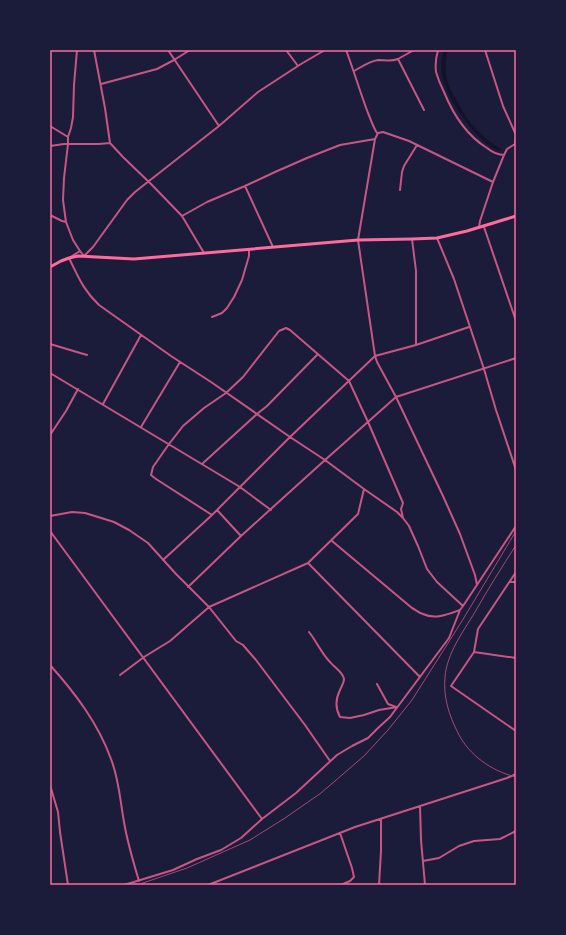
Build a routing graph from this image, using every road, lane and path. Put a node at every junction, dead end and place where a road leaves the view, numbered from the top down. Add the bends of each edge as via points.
1 (76, 50) edge
2 (94, 50) edge
3 (168, 50) edge
4 (190, 50) edge
5 (286, 50) edge
6 (325, 50) edge
7 (346, 50) edge
8 (414, 50) edge
9 (438, 50) edge
10 (485, 50) edge
11 (398, 59) junction
12 (174, 60) junction
13 (298, 66) junction
14 (354, 71) junction
15 (101, 84) junction
16 (424, 110) dead end
17 (516, 125) edge
18 (50, 126) edge
19 (219, 126) junction
20 (512, 126) junction
21 (378, 133) junction
22 (68, 137) junction
23 (375, 139) junction
24 (110, 142) junction
25 (68, 144) junction
26 (516, 144) edge
27 (417, 145) junction
28 (50, 146) edge
29 (504, 155) junction
30 (148, 181) junction
31 (493, 182) junction
32 (245, 186) junction
33 (400, 190) dead end
34 (50, 215) edge
35 (182, 216) junction
36 (516, 216) edge
37 (66, 222) junction
38 (484, 227) junction
39 (479, 228) junction
40 (437, 238) junction
41 (412, 239) junction
42 (358, 240) junction
43 (273, 248) junction
44 (249, 250) junction
45 (80, 251) junction
46 (204, 253) junction
47 (84, 256) junction
48 (69, 258) junction
49 (50, 267) edge
50 (212, 317) dead end
51 (516, 321) edge
52 (469, 327) junction
53 (142, 335) junction
54 (50, 344) edge
55 (416, 345) junction
56 (318, 354) junction
57 (88, 355) dead end
58 (375, 356) junction
59 (516, 358) edge
60 (180, 362) junction
61 (484, 369) junction
62 (50, 373) edge
63 (349, 381) junction
64 (78, 389) junction
65 (226, 393) junction
66 (396, 397) junction
67 (103, 404) junction
68 (257, 414) junction
69 (368, 422) junction
70 (141, 427) junction
71 (50, 435) edge
72 (290, 437) junction
73 (169, 444) junction
74 (325, 460) junction
75 (202, 464) junction
76 (516, 470) edge
77 (240, 487) junction
78 (364, 489) junction
79 (217, 510) junction
80 (271, 510) junction
81 (212, 515) junction
82 (50, 516) edge
83 (403, 518) junction
84 (516, 526) edge
85 (50, 531) edge
86 (241, 536) junction
87 (332, 541) junction
88 (163, 560) junction
89 (308, 562) junction
90 (516, 572) edge
91 (510, 582) junction
92 (516, 582) edge
93 (477, 585) junction
94 (188, 587) junction
95 (463, 606) junction
96 (209, 607) junction
97 (460, 610) junction
98 (309, 632) dead end
99 (474, 652) junction
100 (144, 657) junction
101 (516, 658) edge
102 (50, 665) edge
103 (120, 675) dead end
104 (420, 677) junction
105 (378, 684) dead end
106 (397, 707) junction
107 (516, 731) edge
108 (330, 762) junction
109 (516, 774) edge
110 (50, 785) edge
111 (420, 806) junction
112 (262, 819) junction
113 (381, 819) junction
114 (516, 831) edge
115 (340, 833) junction
116 (423, 861) junction
117 (139, 881) junction
118 (215, 884) edge
119 (68, 885) edge
120 (124, 885) edge
121 (208, 885) edge
122 (341, 885) edge
123 (379, 885) edge
124 (425, 885) edge

1 - 22 street via 72,128
2 - 15 street
3 - 12 street
4 - 12 street
5 - 13 street
6 - 13 street
7 - 14 street
8 - 11 street
9 - 29 street via 436,71 454,114 477,142 492,152
10 - 20 street
11 - 14 street via 378,60
11 - 16 street
12 - 15 street via 157,69
12 - 19 street
13 - 19 street via 258,92
14 - 21 street
15 - 24 street
17 - 20 street
18 - 22 street
19 - 30 street
20 - 26 street
21 - 23 street
21 - 27 street via 383,132
22 - 25 street
23 - 32 street via 340,145
23 - 42 street
24 - 25 street
24 - 30 street
25 - 28 street
25 - 37 street via 63,200
26 - 29 street via 507,149
27 - 31 street
27 - 33 street via 404,166
29 - 31 street
30 - 35 street
30 - 47 street via 127,200
31 - 39 street
32 - 35 street
32 - 43 street
34 - 37 street
35 - 46 street
36 - 38 main road
37 - 45 street
38 - 39 main road
38 - 51 street
39 - 40 main road
40 - 41 main road
40 - 52 street via 454,278
41 - 42 main road
41 - 55 street via 416,271
42 - 43 main road
42 - 58 street
43 - 44 main road
44 - 46 main road
44 - 50 street via 242,280 234,297 222,313
45 - 47 street
45 - 48 street
46 - 47 main road via 134,259
47 - 48 main road
48 - 49 main road
48 - 53 street via 90,297
52 - 55 street
52 - 61 street
53 - 60 street
53 - 67 street
54 - 57 street
55 - 58 street
56 - 63 street
56 - 65 street via 286,328 279,331 243,377
56 - 68 street
58 - 63 street
58 - 66 street
59 - 61 street
60 - 65 street
60 - 70 street
61 - 66 street
61 - 76 street
62 - 64 street
63 - 69 street
63 - 72 street
64 - 67 street
64 - 71 street
65 - 68 street
65 - 73 street via 183,426
66 - 69 street
66 - 93 street via 444,496
67 - 70 street
68 - 72 street
68 - 75 street
69 - 74 street
69 - 83 street via 403,503
70 - 73 street
72 - 74 street
72 - 77 street
73 - 75 street
73 - 81 street via 151,474
74 - 78 street
74 - 80 street
75 - 77 street
77 - 79 street
77 - 80 street
78 - 83 street
78 - 87 street via 358,514
79 - 81 street
79 - 86 street
80 - 86 street
81 - 88 street
82 - 88 street via 72,512 85,513 114,522 148,543
83 - 95 street via 414,535 432,576
84 - 93 street
85 - 100 street
86 - 94 street
87 - 89 street
87 - 97 street via 412,608 424,615 440,616
88 - 94 street
89 - 96 street
89 - 104 street
90 - 91 street
91 - 92 street
91 - 99 street via 478,629
93 - 95 street
94 - 96 street
95 - 97 street
96 - 100 street via 170,642
96 - 108 street via 236,641 256,660
97 - 104 street via 450,638
98 - 106 street via 330,663 342,673 344,679 336,703 340,717 350,718
99 - 101 street
99 - 107 street via 451,686
100 - 103 street
100 - 112 street
102 - 117 street via 81,703 106,745 116,774 124,823
104 - 106 street
105 - 106 street via 388,704
106 - 108 street via 368,738
108 - 112 street
109 - 111 street
110 - 119 street via 58,812
111 - 113 street
111 - 116 street
112 - 117 street via 241,838 221,850
113 - 115 street
113 - 123 street
114 - 116 street via 500,838 474,841 459,846 439,858
115 - 118 street
115 - 122 street via 354,877
116 - 124 street
117 - 120 street
118 - 121 street

